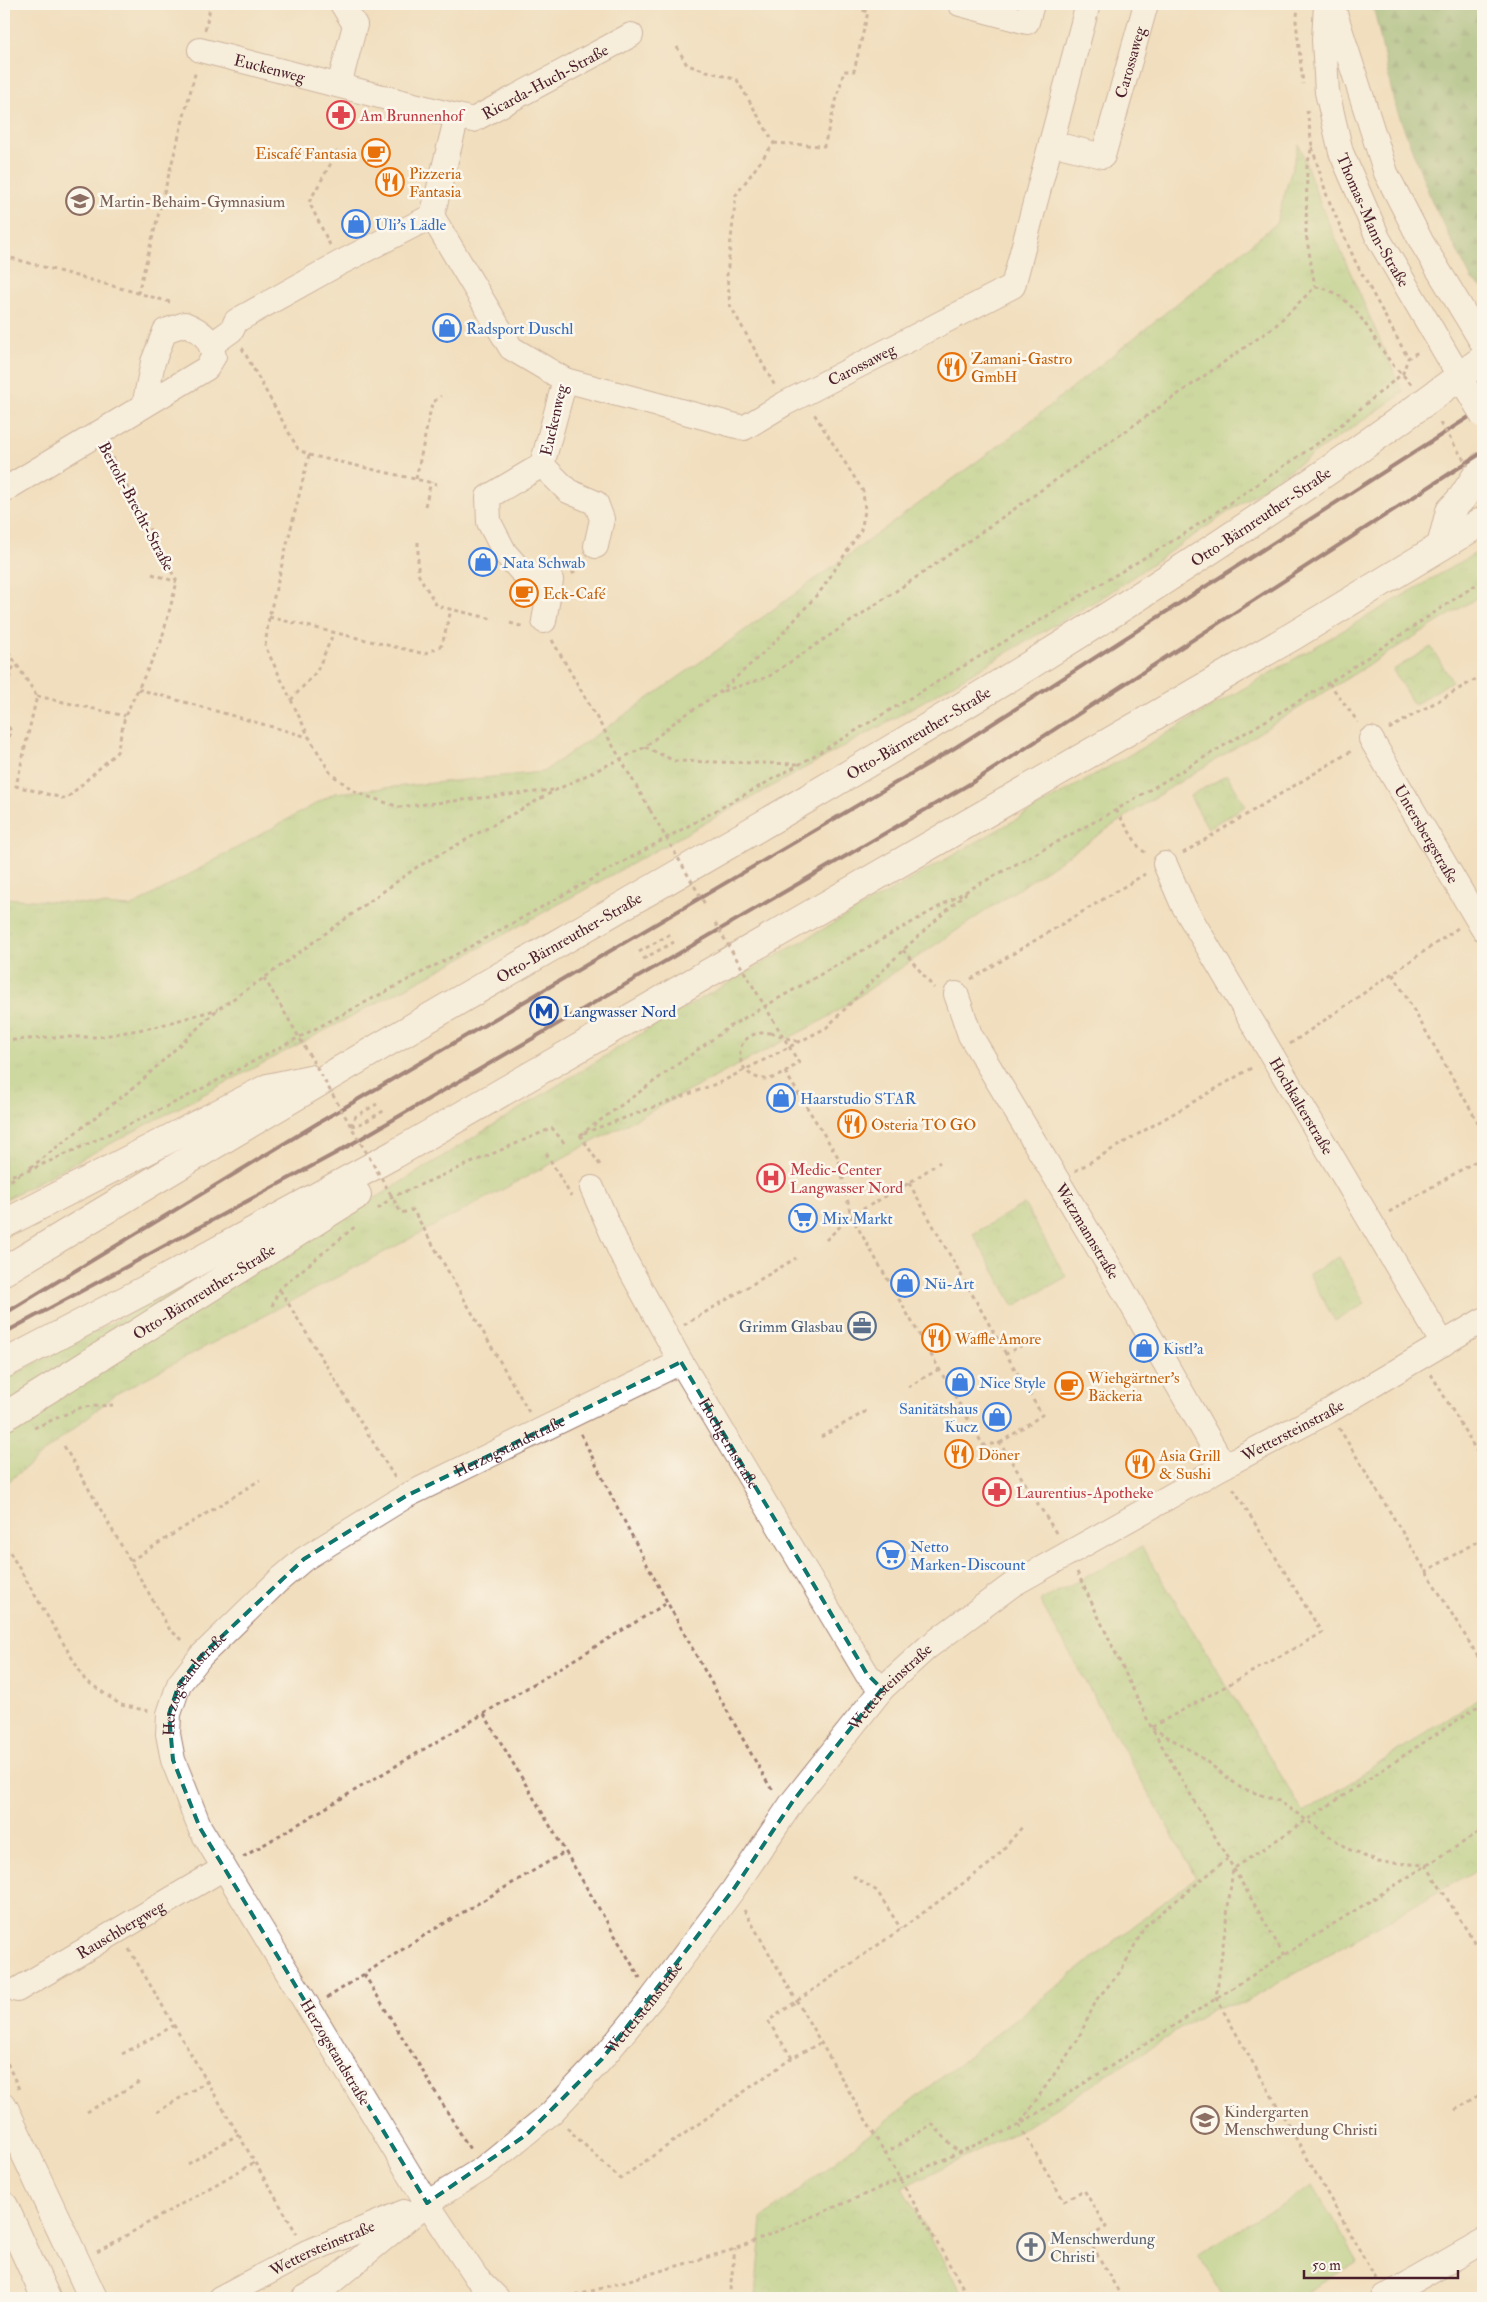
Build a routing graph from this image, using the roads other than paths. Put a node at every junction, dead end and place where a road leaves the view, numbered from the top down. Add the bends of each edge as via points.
1 (342, 4) edge
2 (960, 4) edge
3 (1032, 4) edge
4 (1088, 4) edge
5 (1146, 4) edge
6 (1326, 4) edge
7 (1332, 4) edge
8 (631, 35) dead end
9 (200, 50) road end
10 (339, 85) junction
11 (457, 116) junction
12 (1050, 143) junction
13 (432, 216) junction
14 (1483, 344) edge
15 (211, 345) junction
16 (1483, 359) edge
17 (1459, 377) junction
18 (565, 380) junction
19 (144, 406) junction
20 (1478, 408) edge
21 (542, 465) junction
22 (1478, 466) edge
23 (4, 490) edge
24 (1483, 521) edge
25 (596, 546) road end
26 (1441, 546) junction
27 (544, 621) road end
28 (1371, 739) road end
29 (1165, 864) road end
30 (1479, 922) edge
31 (956, 994) road end
32 (333, 1074) junction
33 (395, 1154) junction
34 (582, 1194) road end
35 (4, 1224) edge
36 (4, 1271) edge
37 (1483, 1320) edge
38 (1443, 1344) junction
39 (681, 1362) junction
40 (4, 1364) edge
41 (4, 1417) edge
42 (1224, 1466) junction
43 (882, 1689) junction
44 (224, 1868) junction
45 (17, 1990) dead end
46 (4, 2108) edge
47 (427, 2203) junction
48 (4, 2206) edge
49 (1483, 2241) edge
50 (1384, 2297) edge
51 (46, 2298) edge
52 (93, 2298) edge
53 (220, 2298) edge
54 (304, 2298) edge
55 (497, 2298) edge

1 - 10 street via 355,25
2 - 3 street via 1027,22
4 - 12 street, Carossaweg
5 - 12 street, Carossaweg via 1103,156
6 - 17 street, Thomas-Mann-Straße via 1327,92 1341,152 1378,238
7 - 14 street, Thomas-Mann-Straße via 1386,173 1422,242
8 - 11 street, Ricarda-Huch-Straße via 473,120
9 - 10 street, Euckenweg
10 - 11 street, Euckenweg
11 - 13 street
12 - 18 street, Carossaweg via 1013,286 793,399 744,428
13 - 15 street via 236,321 232,330
13 - 18 street, Euckenweg via 512,348
15 - 19 street, Bertolt-Brecht-Straße via 214,356 207,368
15 - 19 street via 200,331 185,324 165,331 153,362
16 - 17 main road, Otto-Bärnreuther-Straße
17 - 20 street, Thomas-Mann-Straße
17 - 32 main road, Otto-Bärnreuther-Straße via 1215,547 972,702
18 - 21 street, Euckenweg
19 - 23 street, Bertolt-Brecht-Straße
21 - 25 street, Euckenweg via 568,491 596,503 602,519
21 - 27 street, Euckenweg via 488,498 489,522 505,553 522,571 551,580
22 - 26 main road via 1462,498 1450,511
24 - 26 main road, Otto-Bärnreuther-Straße
26 - 33 main road, Otto-Bärnreuther-Straße via 1293,636
28 - 30 street, Untersbergstraße
29 - 38 street, Hochkalterstraße via 1183,905
31 - 42 street, Watzmannstraße via 970,1035 1121,1286
32 - 35 main road, Otto-Bärnreuther-Straße via 268,1088
32 - 36 main road, Otto-Bärnreuther-Straße
33 - 40 main road, Otto-Bärnreuther-Straße
33 - 41 main road, Otto-Bärnreuther-Straße via 358,1194
34 - 39 street, Hochgernstraße via 620,1251
37 - 38 street, Wettersteinstraße
38 - 42 street, Wettersteinstraße via 1329,1412
39 - 43 street, Hochgernstraße via 867,1674
39 - 44 street, Herzogstandstraße via 406,1496 304,1559 201,1656 179,1684 169,1714 168,1734 173,1760 200,1828
42 - 43 street, Wettersteinstraße via 1012,1584 928,1648
43 - 47 street, Wettersteinstraße via 793,1801 733,1890 602,2059 551,2113 482,2169
44 - 45 street, Rauschbergweg
44 - 47 street, Herzogstandstraße
46 - 52 main road
47 - 53 street, Wettersteinstraße via 307,2252
47 - 54 street, Wettersteinstraße via 328,2285
47 - 55 street, Herzogstandstraße via 476,2277
48 - 51 main road
49 - 50 street

